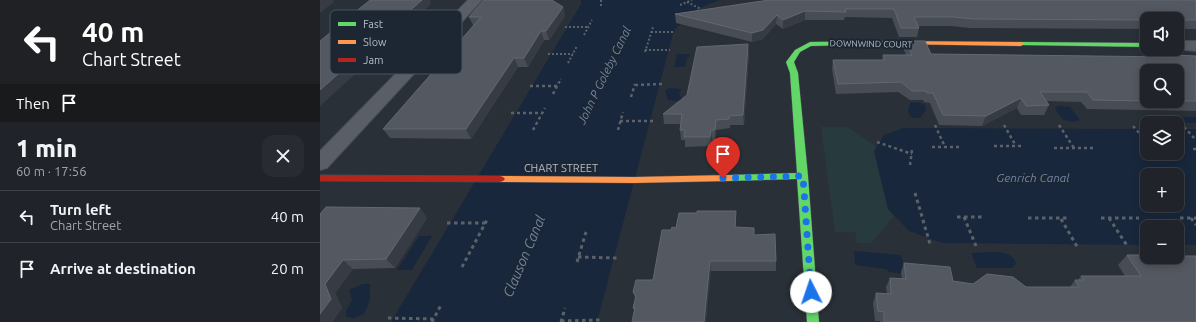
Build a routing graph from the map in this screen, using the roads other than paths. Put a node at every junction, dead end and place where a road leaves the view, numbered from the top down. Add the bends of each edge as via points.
1 (475, 0) edge
2 (462, 14) edge
3 (1140, 45) edge
4 (1184, 46) edge
5 (1196, 46) edge
6 (405, 74) edge
7 (320, 163) edge
8 (803, 176) junction
9 (320, 178) edge
10 (813, 322) edge

1 - 2 street
3 - 8 street, DOWNWIND COURT via 810,44 797,51 790,62 794,73
4 - 5 street
6 - 7 street
8 - 9 street, CHART STREET via 659,180
8 - 10 street, DOWNWIND COURT

